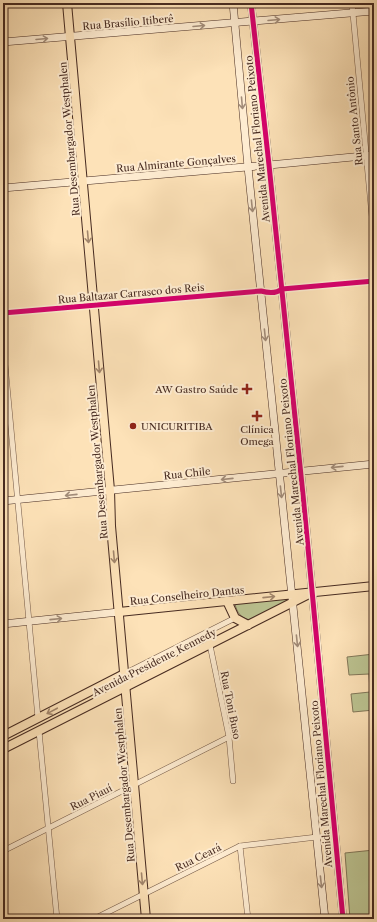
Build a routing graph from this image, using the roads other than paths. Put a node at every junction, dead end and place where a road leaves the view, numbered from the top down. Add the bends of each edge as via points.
1 (68, 3) edge
2 (233, 3) edge
3 (251, 3) edge
4 (352, 3) edge
5 (374, 11) edge
6 (353, 13) junction
7 (253, 21) junction
8 (235, 23) junction
9 (70, 37) junction
10 (3, 42) edge
11 (370, 155) edge
12 (269, 165) junction
13 (248, 167) junction
14 (83, 181) junction
15 (3, 188) edge
16 (374, 238) edge
17 (374, 282) edge
18 (282, 289) junction
19 (261, 291) junction
20 (94, 306) junction
21 (3, 313) edge
22 (3, 343) edge
23 (374, 464) edge
24 (301, 471) junction
25 (280, 473) junction
26 (110, 490) junction
27 (18, 500) junction
28 (3, 501) edge
29 (374, 586) edge
30 (313, 592) junction
31 (292, 598) junction
32 (227, 601) junction
33 (119, 612) junction
34 (235, 618) junction
35 (29, 622) junction
36 (3, 624) edge
37 (248, 625) junction
38 (206, 633) junction
39 (210, 645) junction
40 (124, 674) junction
41 (126, 687) junction
42 (65, 704) junction
43 (70, 715) junction
44 (38, 718) junction
45 (39, 731) junction
46 (3, 736) edge
47 (229, 737) junction
48 (3, 749) edge
49 (233, 781) dead end
50 (134, 785) junction
51 (49, 829) junction
52 (317, 837) junction
53 (240, 846) junction
54 (3, 851) edge
55 (144, 894) junction
56 (57, 919) edge
57 (94, 919) edge
58 (146, 919) edge
59 (248, 919) edge
60 (325, 919) edge
61 (343, 919) edge

1 - 9 main road, Rua Desembargador Westphalen
2 - 8 street, Avenida Marechal Floriano Peixoto
3 - 7 street, Avenida Marechal Floriano Peixoto
4 - 6 street, Rua Santo Antônio
5 - 6 street, Rua Brasílio Itiberê
7 -> 6 street, Rua Brasílio Itiberê
6 - 11 street, Rua Santo Antônio
7 - 8 street, Rua Brasílio Itiberê
7 - 12 street, Avenida Marechal Floriano Peixoto
9 -> 8 street, Rua Brasílio Itiberê
8 -> 13 street, Avenida Marechal Floriano Peixoto
10 -> 9 street, Rua Brasílio Itiberê
9 - 14 main road, Rua Desembargador Westphalen
11 - 12 street, Rua Almirante Gonçalves
11 - 16 street, Rua Santo Antônio
12 - 13 street, Rua Almirante Gonçalves
12 - 18 street, Avenida Marechal Floriano Peixoto
13 - 14 street, Rua Almirante Gonçalves
13 -> 19 street, Avenida Marechal Floriano Peixoto
14 - 15 street, Rua Almirante Gonçalves
14 -> 20 main road, Rua Desembargador Westphalen
17 - 18 street
18 - 24 street, Avenida Marechal Floriano Peixoto
19 - 20 street, Rua Baltazar Carrasco dos Reis
19 -> 25 street, Avenida Marechal Floriano Peixoto
20 - 21 street, Rua Baltazar Carrasco dos Reis
20 -> 26 main road, Rua Desembargador Westphalen
22 - 27 street
23 -> 24 street, Rua Chile
24 - 25 street, Rua Chile
24 - 30 street, Avenida Marechal Floriano Peixoto
25 -> 26 street, Rua Chile
25 -> 31 street, Avenida Marechal Floriano Peixoto
26 -> 27 street, Rua Chile
26 -> 33 main road, Rua Desembargador Westphalen
27 - 28 street, Rua Chile
27 - 35 street
29 - 30 main road, Rua Conselheiro Dantas
30 - 31 main road, Rua Conselheiro Dantas
30 - 61 street, Avenida Marechal Floriano Peixoto
32 -> 31 main road, Rua Conselheiro Dantas
31 - 37 main road, Avenida Presidente Kennedy
31 -> 52 street, Avenida Marechal Floriano Peixoto
32 - 33 main road, Rua Conselheiro Dantas
32 - 34 main road
35 -> 33 street, Rua Conselheiro Dantas
33 - 40 main road, Rua Desembargador Westphalen
34 - 37 main road
34 - 38 street, Avenida Presidente Kennedy
35 - 36 street, Rua Conselheiro Dantas
35 - 44 street
37 - 39 main road, Avenida Presidente Kennedy
38 - 39 street, Rua Toni Buso
38 - 40 street, Avenida Presidente Kennedy
39 - 41 main road, Avenida Presidente Kennedy
39 - 47 street, Rua Toni Buso
40 - 41 main road, Rua Desembargador Westphalen
40 - 42 main road, Avenida Presidente Kennedy
41 - 43 main road, Avenida Presidente Kennedy
41 - 50 main road, Rua Desembargador Westphalen
42 - 43 main road
42 -> 44 main road, Avenida Presidente Kennedy
43 - 45 main road, Avenida Presidente Kennedy
44 - 46 main road, Avenida Presidente Kennedy
45 - 48 main road, Avenida Presidente Kennedy
45 - 51 street
47 - 49 street, Rua Toni Buso
47 - 50 street, Rua Piauí
50 - 51 street, Rua Piauí
50 -> 55 main road, Rua Desembargador Westphalen
51 - 54 street, Rua Piauí
51 - 56 street
52 - 53 street, Rua Ceará
52 -> 60 street, Avenida Marechal Floriano Peixoto
53 - 55 street, Rua Ceará
53 - 59 street
55 - 57 street, Rua Ceará
55 - 58 main road, Rua Desembargador Westphalen

